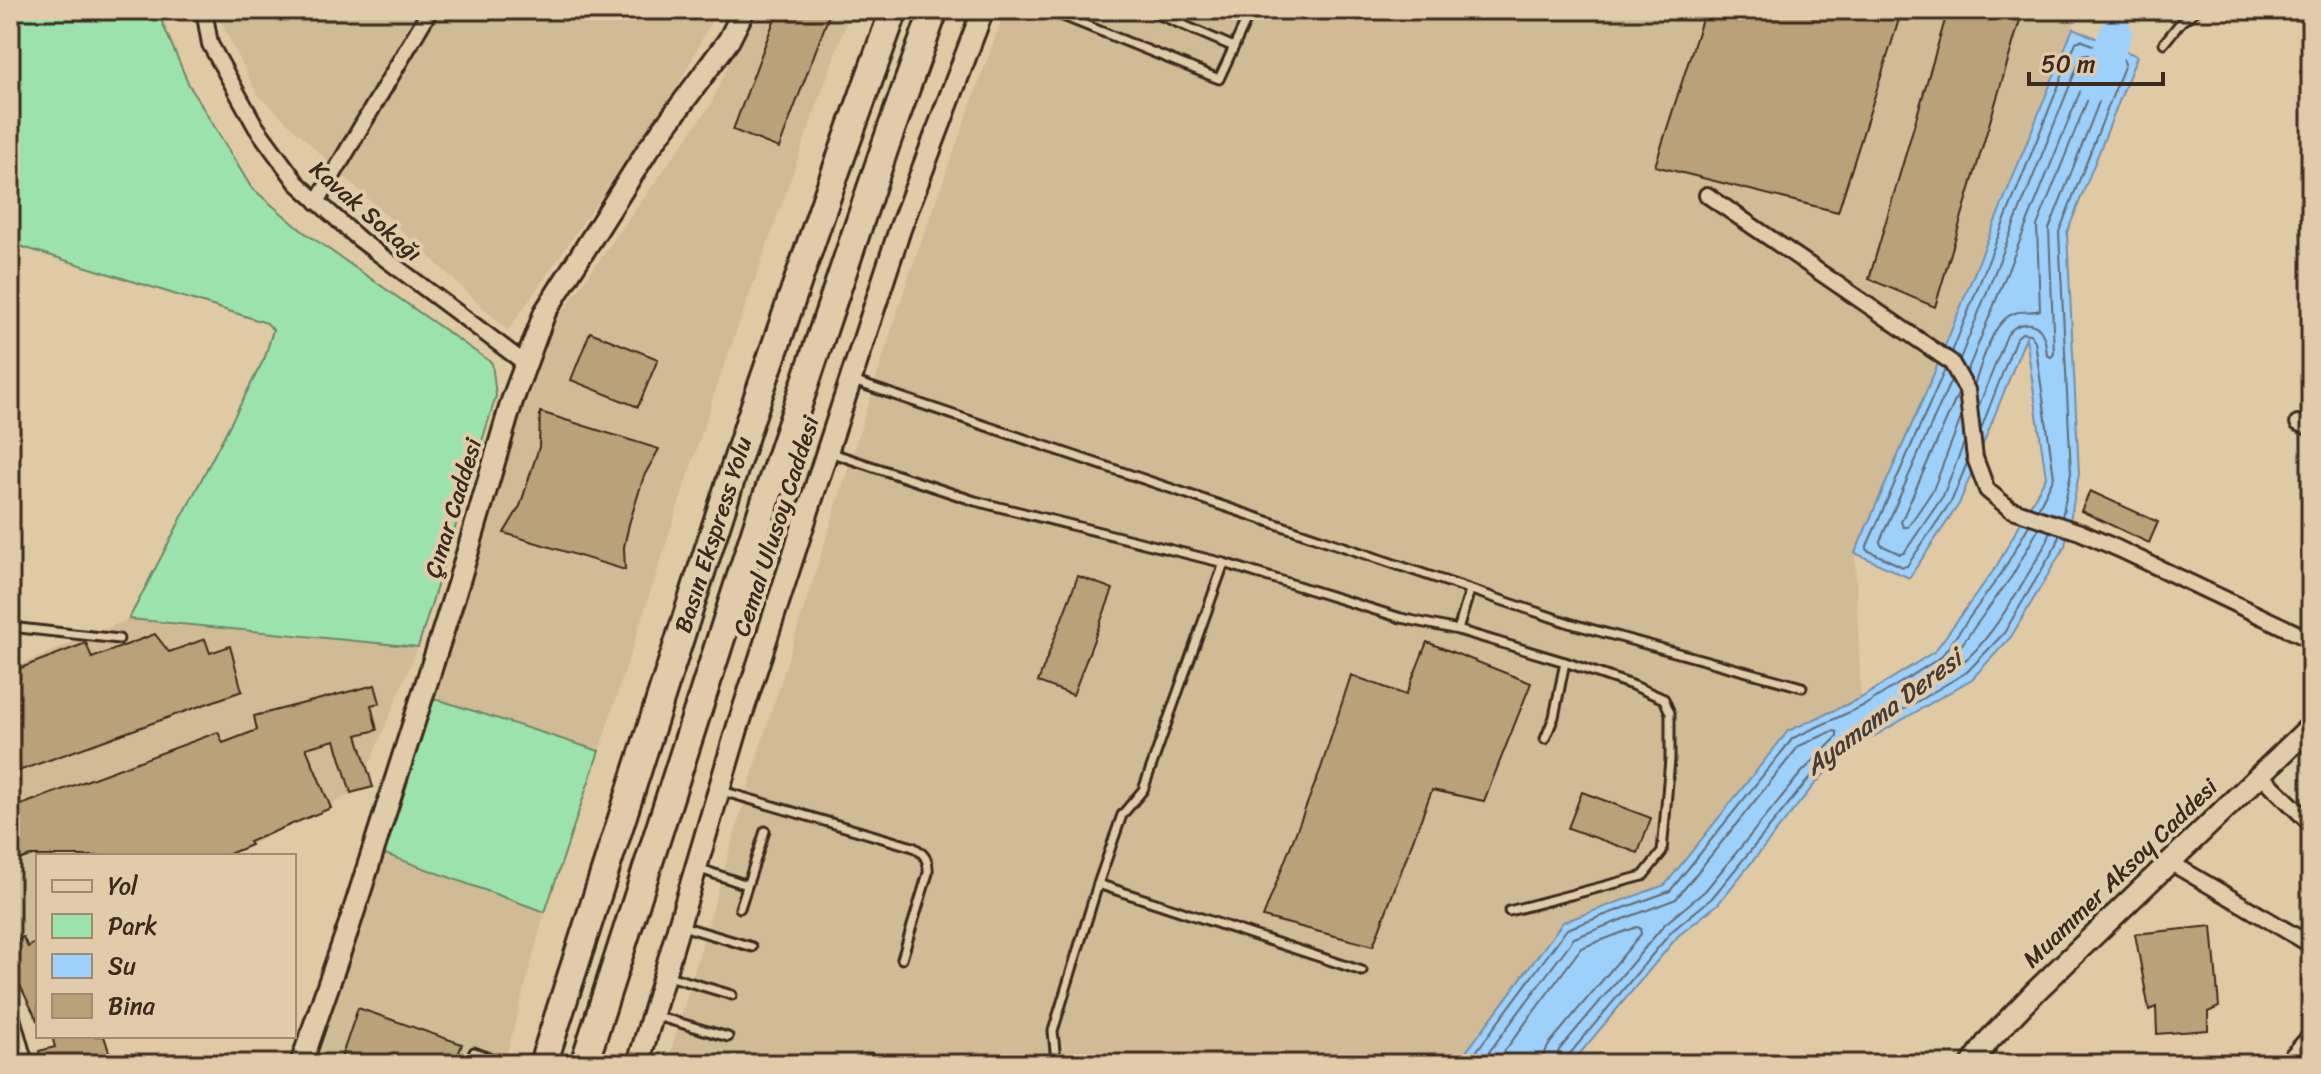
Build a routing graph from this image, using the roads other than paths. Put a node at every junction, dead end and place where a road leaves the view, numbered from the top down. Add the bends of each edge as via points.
1 (204, 10) edge
2 (430, 10) edge
3 (744, 10) edge
4 (894, 10) edge
5 (934, 10) edge
6 (983, 10) edge
7 (1048, 10) edge
8 (1251, 10) edge
9 (2197, 10) edge
10 (1153, 11) edge
11 (2164, 43) dead end
12 (1234, 47) junction
13 (1707, 195) dead end
14 (317, 202) junction
15 (526, 364) junction
16 (852, 381) junction
17 (827, 452) junction
18 (1224, 563) junction
19 (1470, 590) junction
20 (10, 627) edge
21 (1458, 630) junction
22 (119, 639) dead end
23 (2311, 640) edge
24 (1565, 662) junction
25 (1802, 687) dead end
26 (2311, 726) edge
27 (1545, 739) dead end
28 (2260, 774) junction
29 (719, 790) junction
30 (2311, 824) edge
31 (765, 831) dead end
32 (2168, 861) junction
33 (695, 868) junction
34 (1098, 884) junction
35 (747, 885) junction
36 (740, 908) dead end
37 (1509, 911) dead end
38 (589, 919) junction
39 (678, 925) junction
40 (2311, 945) edge
41 (752, 947) dead end
42 (902, 959) dead end
43 (1362, 971) dead end
44 (664, 975) junction
45 (732, 995) dead end
46 (602, 1008) junction
47 (652, 1015) junction
48 (10, 1020) edge
49 (2311, 1035) edge
50 (728, 1037) dead end
51 (1056, 1061) dead end
52 (2289, 1063) edge
53 (23, 1064) edge
54 (301, 1064) edge
55 (469, 1064) edge
56 (500, 1064) edge
57 (526, 1064) edge
58 (543, 1064) edge
59 (584, 1064) edge
60 (597, 1064) edge
61 (638, 1064) edge
62 (1972, 1064) edge

1 - 14 street, Kavak Sokağı via 210,44 256,127
2 - 14 street
3 - 15 main road, Çınar Caddesi via 545,312
4 - 38 highway, Basın Ekspress Yolu via 751,417
5 - 46 highway, Basın Ekspress Yolu via 764,506
6 - 16 main road, Cemal Ulusoy Caddesi via 900,229
7 - 12 lane via 1219,79
8 - 12 lane
9 - 11 lane
10 - 12 lane
13 - 23 street via 1951,362 1967,390 1975,458 1987,490 2010,509 2080,532
14 - 15 street, Kavak Sokağı
15 - 54 main road, Çınar Caddesi
16 - 17 main road, Cemal Ulusoy Caddesi
16 - 19 lane
17 - 18 lane via 975,501
17 - 29 main road, Cemal Ulusoy Caddesi
18 - 21 lane via 1401,618
18 - 34 lane via 1143,790 1122,815
19 - 21 lane
19 - 25 lane
20 - 22 lane
21 - 24 lane
24 - 27 lane
24 - 37 lane via 1664,699 1670,713 1670,759 1662,852 1643,876
26 - 28 main road, Muammer Aksoy Caddesi
28 - 30 street
28 - 32 main road, Muammer Aksoy Caddesi
29 - 33 main road, Cemal Ulusoy Caddesi
29 - 42 lane via 919,850 928,873
31 - 35 lane
32 - 40 street
32 - 62 main road, Muammer Aksoy Caddesi via 2036,991
33 - 35 lane
33 - 39 main road, Cemal Ulusoy Caddesi
34 - 43 lane
34 - 51 lane via 1053,1031
35 - 36 lane
38 - 57 highway via 567,950
38 - 58 highway, Basın Ekspress Yolu
39 - 41 lane
39 - 44 main road, Cemal Ulusoy Caddesi
44 - 45 lane
44 - 47 main road, Cemal Ulusoy Caddesi
46 - 59 highway, Basın Ekspress Yolu
46 - 60 highway
47 - 50 lane
47 - 61 main road, Cemal Ulusoy Caddesi
48 - 53 street
49 - 52 street
55 - 56 lane via 474,1052

